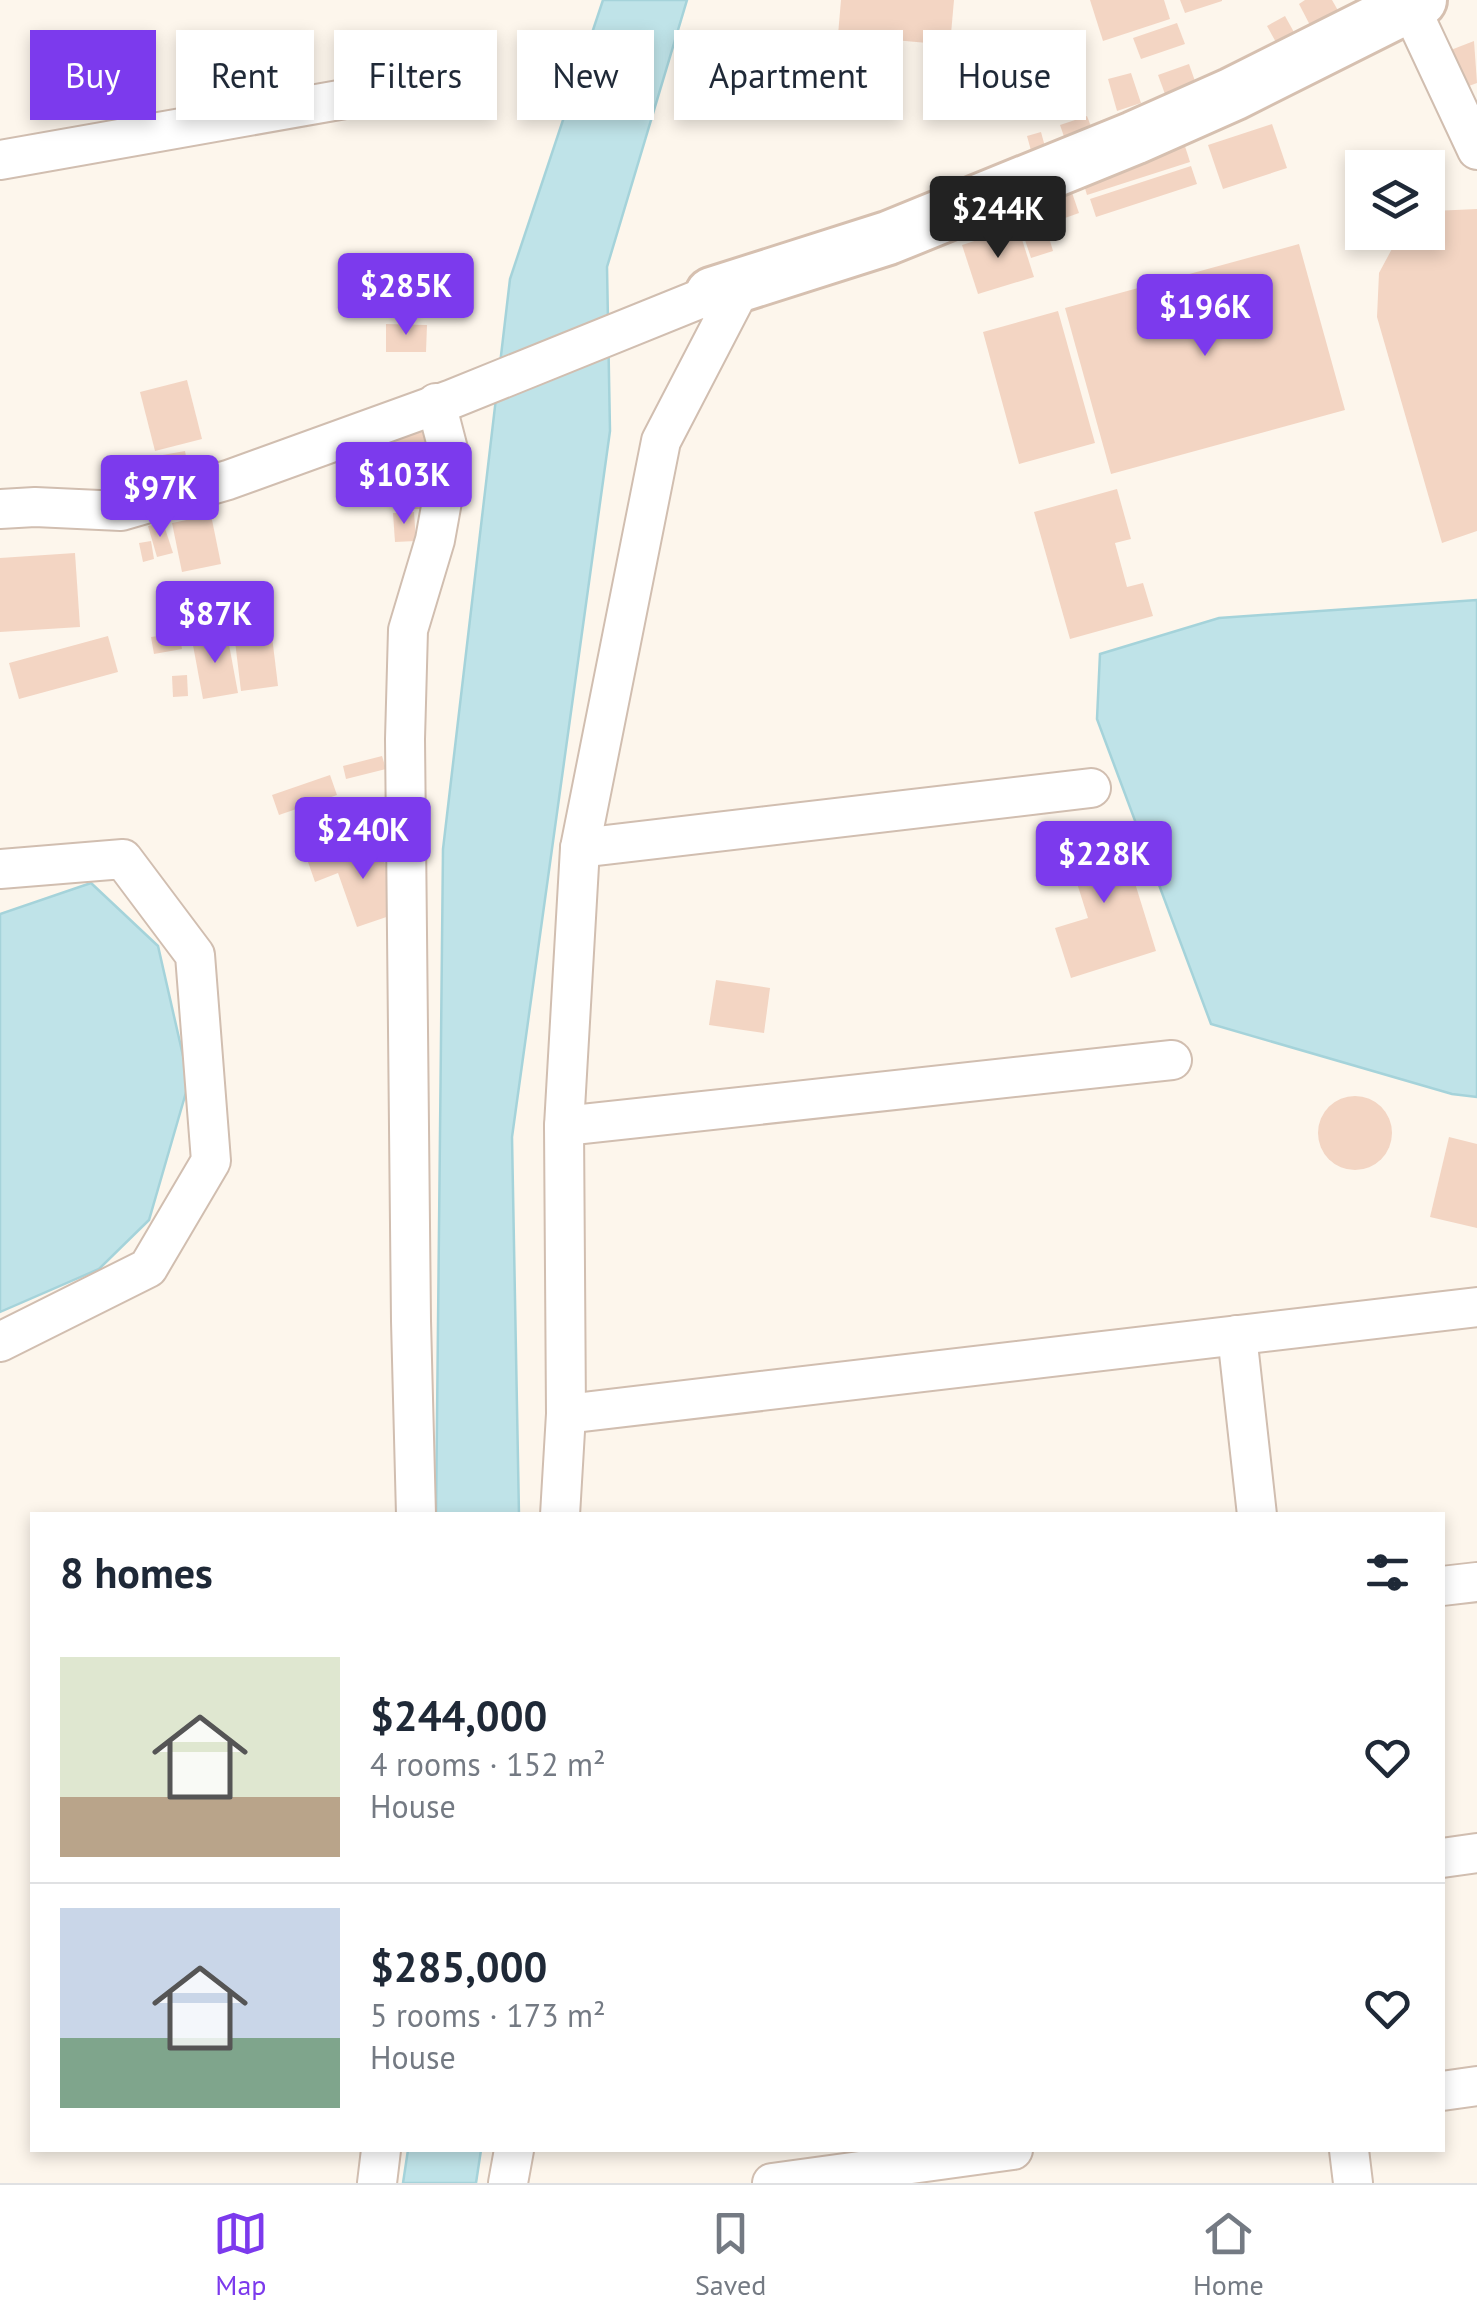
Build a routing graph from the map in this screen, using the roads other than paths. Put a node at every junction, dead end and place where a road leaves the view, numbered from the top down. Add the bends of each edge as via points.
1 (1416, 4) edge
2 (334, 101) edge
3 (1477, 150) edge
4 (0, 160) edge
5 (727, 289) junction
6 (443, 401) junction
7 (0, 509) edge
8 (1091, 788) dead end
9 (580, 848) junction
10 (0, 869) edge
11 (1172, 1060) dead end
12 (564, 1126) junction
13 (1477, 1306) edge
14 (1236, 1335) junction
15 (0, 1342) edge
16 (566, 1414) junction
17 (416, 1512) edge
18 (560, 1512) edge
19 (1257, 1512) edge
20 (1477, 1582) edge
21 (1445, 1586) edge
22 (1477, 1853) edge
23 (1445, 1858) edge
24 (1477, 2086) edge
25 (1445, 2091) edge
26 (381, 2152) edge
27 (514, 2152) edge
28 (998, 2152) edge
29 (1349, 2152) edge
30 (377, 2183) edge
31 (508, 2183) edge
32 (772, 2183) edge
33 (1354, 2183) edge

1 - 3 street
1 - 5 street via 1134,138 888,238
2 - 4 street
5 - 6 street
5 - 9 street via 661,441
6 - 7 street via 228,480 121,511
6 - 17 street via 450,457 435,540 408,630
8 - 9 street
9 - 12 street
10 - 15 street via 123,860 195,955 211,1161 148,1268
11 - 12 street
12 - 16 street
13 - 14 street
14 - 16 street
14 - 19 street
16 - 18 street
20 - 21 street
22 - 23 street
24 - 25 street
26 - 30 street
27 - 31 street
28 - 32 street
29 - 33 street

